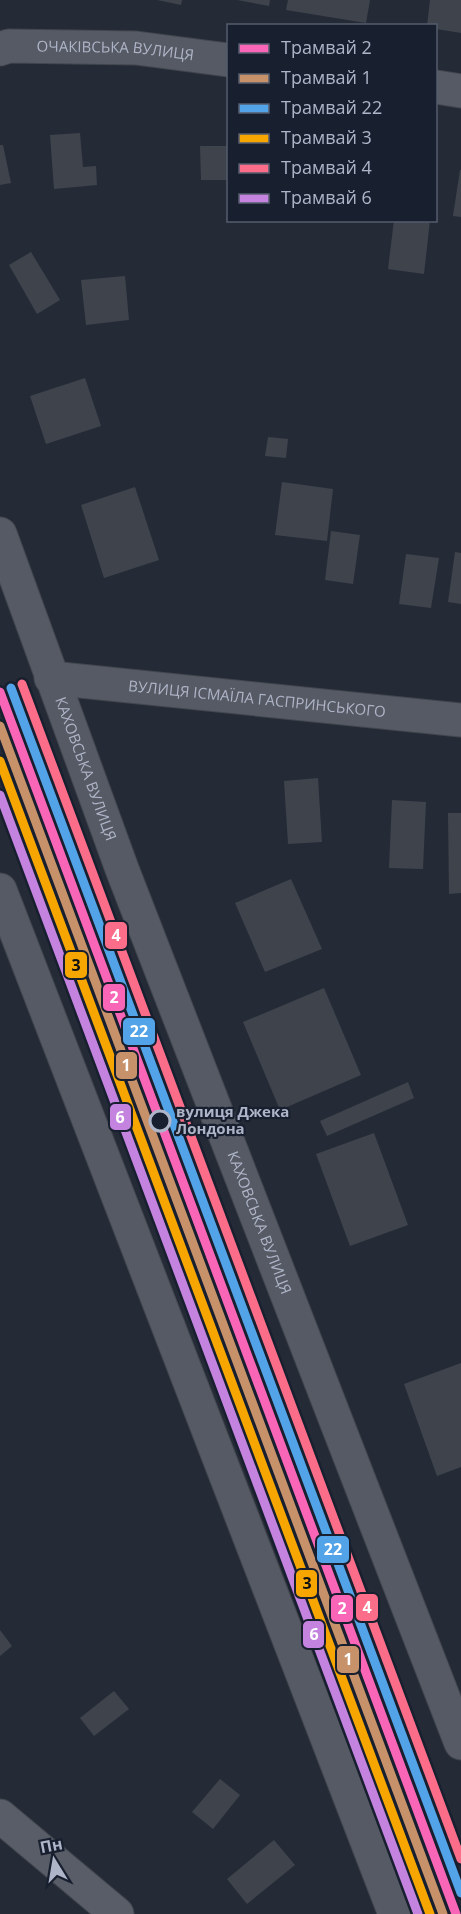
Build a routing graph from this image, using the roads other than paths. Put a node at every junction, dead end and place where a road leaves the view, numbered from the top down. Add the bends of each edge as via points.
1 (0, 49) edge
2 (227, 60) edge
3 (437, 87) edge
4 (461, 91) edge
5 (0, 534) edge
6 (51, 678) junction
7 (461, 720) edge
8 (0, 890) edge
9 (461, 1743) edge
10 (0, 1816) edge
11 (117, 1914) edge
12 (394, 1914) edge

1 - 2 street, ОЧАКІВСЬКА ВУЛИЦЯ via 136,48
3 - 4 street
5 - 6 street, КАХОВСЬКА ВУЛИЦЯ
6 - 7 street, ВУЛИЦЯ ІСМАЇЛА ГАСПРИНСЬКОГО
6 - 9 street, КАХОВСЬКА ВУЛИЦЯ
8 - 12 street
10 - 11 main road

